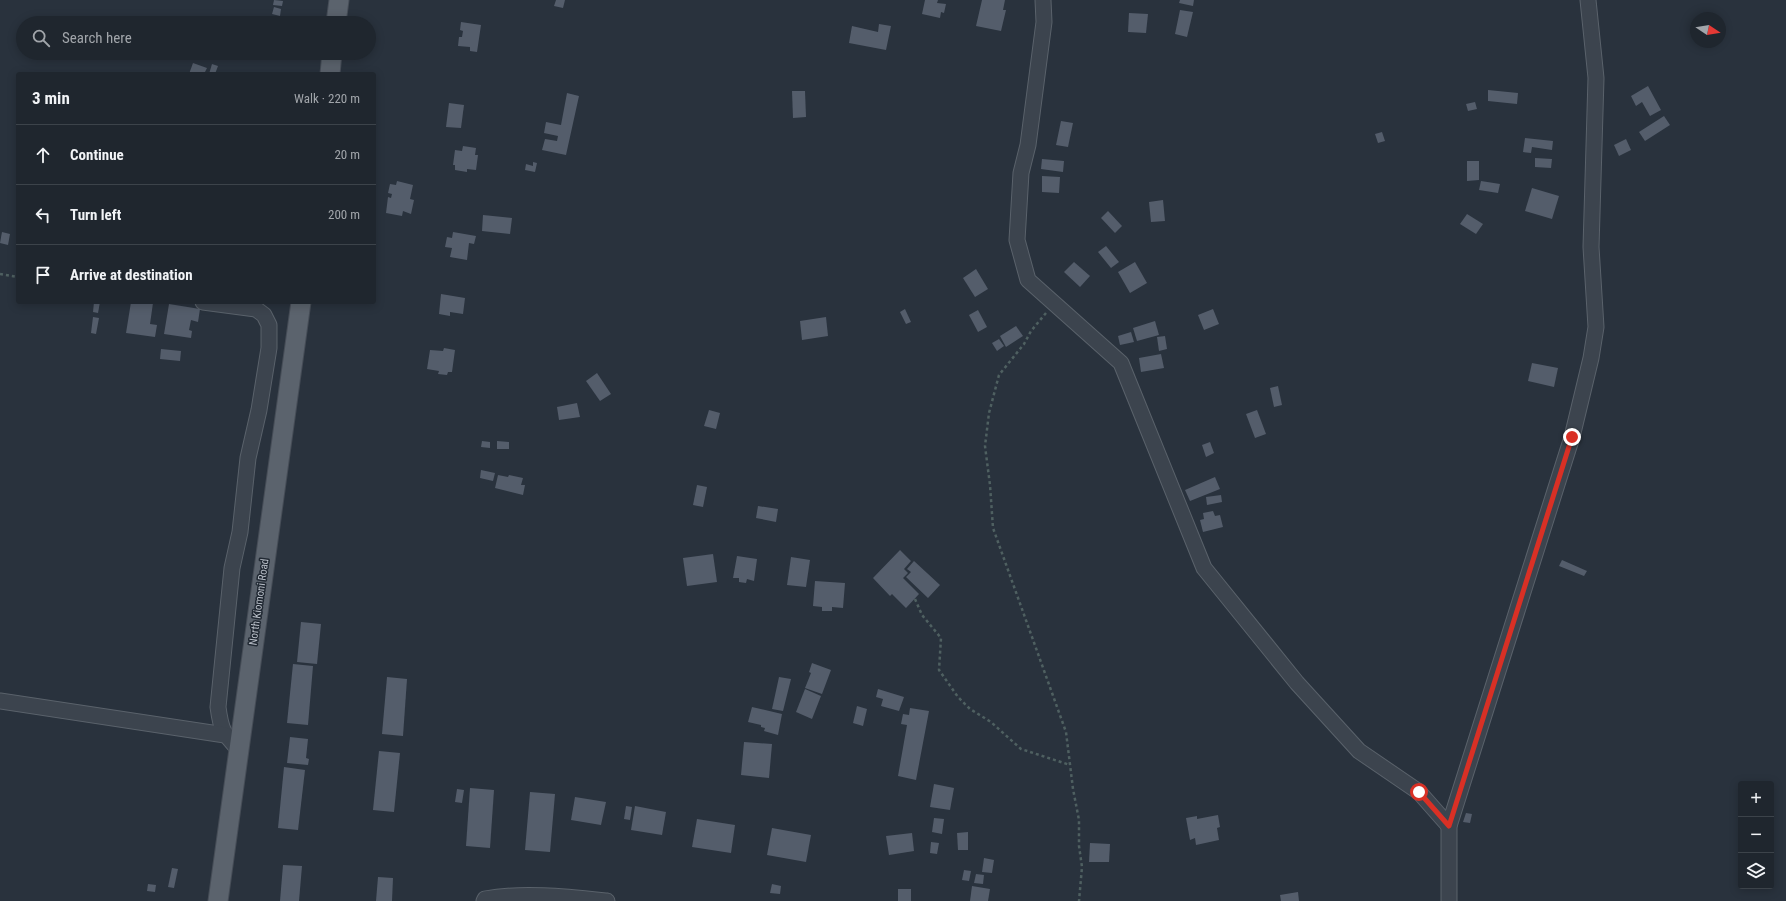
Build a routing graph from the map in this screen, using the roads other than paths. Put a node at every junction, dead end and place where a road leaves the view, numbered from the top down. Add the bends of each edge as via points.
1 (339, 0) edge
2 (1043, 0) edge
3 (1588, 0) edge
4 (337, 16) edge
5 (331, 60) edge
6 (330, 72) edge
7 (218, 304) edge
8 (301, 304) edge
9 (0, 701) edge
10 (225, 735) junction
11 (239, 750) junction
12 (1449, 826) junction
13 (218, 901) edge
14 (484, 901) edge
15 (607, 901) edge
16 (1449, 901) edge

1 - 4 main road
2 - 12 street via 1044,22 1028,145 1021,173 1016,240 1028,280 1122,363 1204,568 1297,683 1358,752 1419,792
3 - 12 street via 1596,78 1590,247 1596,327 1591,358 1572,437
5 - 6 main road
7 - 10 street via 256,309 264,314 269,324 269,348 248,458 240,532 232,568 218,707 220,726
8 - 11 main road, North Kiomoni Road
9 - 10 street
10 - 11 street
11 - 13 main road, North Kiomoni Road
12 - 16 street
14 - 15 street via 501,896 567,897

